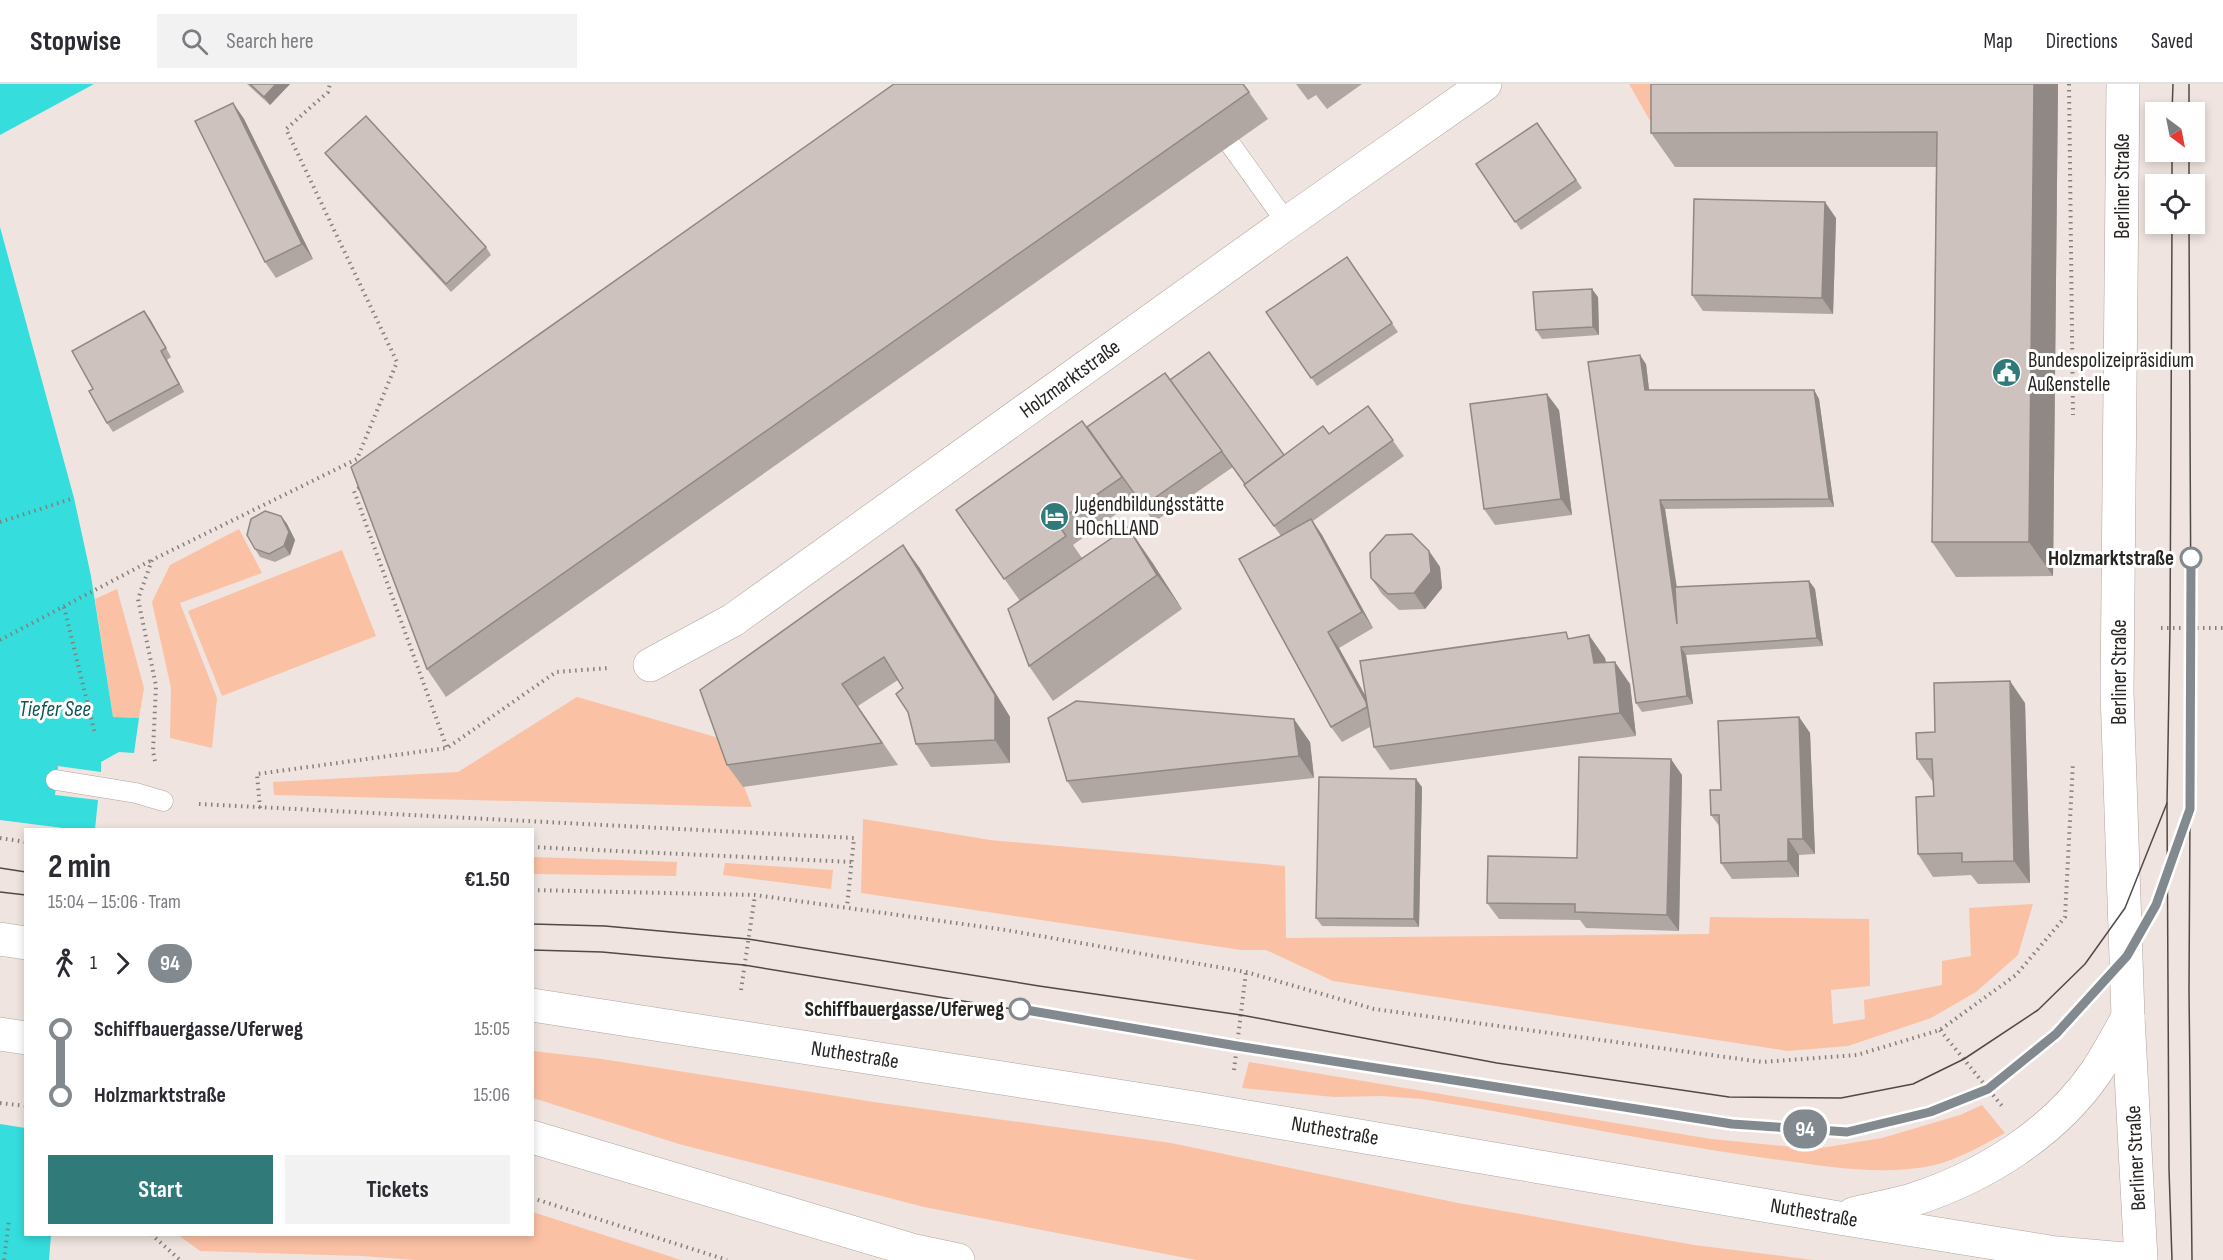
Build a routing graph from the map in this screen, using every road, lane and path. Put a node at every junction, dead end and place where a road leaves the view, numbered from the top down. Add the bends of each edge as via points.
1 (330, 84) edge
2 (1187, 84) edge
3 (1485, 84) edge
4 (2069, 84) edge
5 (2123, 84) edge
6 (1287, 223) junction
7 (2073, 416) dead end
8 (371, 481) edge
9 (74, 498) dead end
10 (0, 522) edge
11 (152, 560) junction
12 (64, 607) junction
13 (0, 640) edge
14 (650, 665) joint
15 (95, 734) dead end
16 (447, 748) junction
17 (153, 751) dead end
18 (2073, 757) dead end
19 (56, 780) dead end
20 (163, 801) joint
21 (260, 808) junction
22 (0, 838) edge
23 (24, 842) edge
24 (534, 847) edge
25 (853, 862) junction
26 (534, 890) edge
27 (754, 895) junction
28 (847, 907) junction
29 (0, 939) edge
30 (24, 943) edge
31 (1246, 972) junction
32 (741, 990) dead end
33 (534, 1005) edge
34 (2128, 1017) junction
35 (1940, 1030) junction
36 (0, 1034) edge
37 (24, 1038) edge
38 (1234, 1071) dead end
39 (0, 1103) edge
40 (24, 1106) edge
41 (534, 1138) edge
42 (2030, 1140) junction
43 (534, 1199) edge
44 (1839, 1218) junction
45 (9, 1220) dead end
46 (153, 1236) edge
47 (4, 1260) edge
48 (180, 1260) edge
49 (727, 1260) edge
50 (958, 1260) edge
51 (2136, 1260) edge
52 (2141, 1260) edge

1 - 11 path via 328,92 286,129 397,362 357,459
2 - 6 lane
3 - 6 main road, Holzmarktstraße
4 - 7 path
5 - 34 main road, Berliner Straße via 2117,692
6 - 14 main road, Holzmarktstraße via 733,620
8 - 16 path via 354,491
9 - 10 path
11 - 12 path
11 - 17 path via 138,599 156,686
12 - 13 path
12 - 15 path
14 - 16 path via 556,672
16 - 21 path via 257,774
18 - 35 path via 2065,917 2016,975
19 - 20 lane
20 - 21 path
21 - 25 path via 854,837
22 - 23 path
24 - 25 path
25 - 28 path
26 - 27 path
27 - 28 path
27 - 32 path
28 - 31 path
29 - 30 main road
31 - 35 path via 1374,1009 1762,1062 1857,1054
31 - 38 path
33 - 44 main road, Nuthestraße via 1246,1116
34 - 42 main road via 2095,1073 2064,1110
34 - 52 main road, Berliner Straße
35 - 42 path
36 - 37 main road
39 - 40 path
41 - 50 main road via 915,1251
42 - 44 main road via 1983,1171 1915,1199
43 - 49 path
44 - 51 main road, Nuthestraße via 2056,1253
45 - 47 path
46 - 48 path

